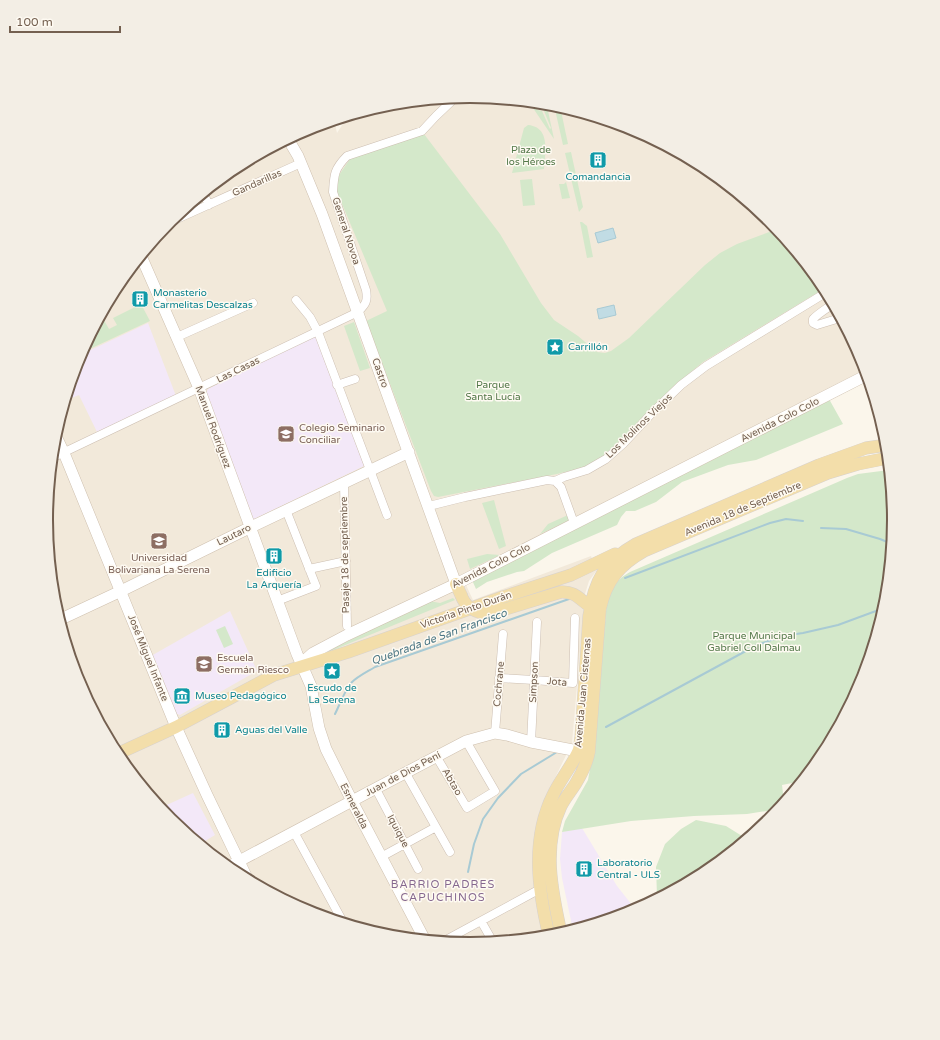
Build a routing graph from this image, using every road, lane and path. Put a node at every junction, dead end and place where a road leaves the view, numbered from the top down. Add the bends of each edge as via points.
1 (449, 104) edge
2 (291, 144) edge
3 (302, 163) junction
4 (205, 198) edge
5 (209, 205) junction
6 (185, 216) edge
7 (143, 261) edge
8 (821, 295) edge
9 (296, 300) dead end
10 (253, 303) dead end
11 (828, 308) edge
12 (358, 312) junction
13 (835, 320) edge
14 (318, 332) junction
15 (177, 337) junction
16 (862, 378) edge
17 (355, 379) dead end
18 (337, 385) junction
19 (200, 388) junction
20 (60, 445) edge
21 (880, 445) edge
22 (409, 452) junction
23 (64, 453) junction
24 (59, 455) edge
25 (882, 459) edge
26 (370, 471) junction
27 (555, 481) junction
28 (344, 483) junction
29 (429, 506) junction
30 (286, 510) junction
31 (386, 515) dead end
32 (574, 523) junction
33 (251, 527) junction
34 (627, 549) junction
35 (346, 561) junction
36 (309, 569) junction
37 (571, 575) junction
38 (610, 581) joint
39 (456, 584) junction
40 (121, 591) junction
41 (278, 601) junction
42 (527, 602) junction
43 (590, 608) junction
44 (65, 618) edge
45 (575, 618) dead end
46 (537, 622) dead end
47 (347, 626) dead end
48 (503, 634) dead end
49 (302, 665) junction
50 (500, 678) junction
51 (534, 680) junction
52 (176, 727) junction
53 (495, 733) junction
54 (466, 741) junction
55 (531, 742) junction
56 (123, 751) edge
57 (584, 752) junction
58 (436, 756) junction
59 (405, 772) junction
60 (378, 793) dead end
61 (352, 801) junction
62 (436, 827) junction
63 (294, 832) junction
64 (405, 844) junction
65 (450, 852) dead end
66 (381, 857) junction
67 (238, 862) junction
68 (234, 864) edge
69 (418, 868) dead end
70 (242, 870) edge
71 (540, 889) junction
72 (340, 916) edge
73 (481, 921) junction
74 (560, 927) edge
75 (547, 930) edge
76 (421, 934) edge
77 (454, 936) edge
78 (490, 936) edge

1 - 12 street, General Novoa via 422,131 347,156 339,164 334,176 333,192 368,299
2 - 3 street, Castro
3 - 5 street, Gandarillas
3 - 12 street, Castro
4 - 5 street
5 - 6 street, Gandarillas
7 - 15 street, Manuel Rodríguez
8 - 27 street, Los Molinos Viejos via 706,366 681,385 606,459 587,470
9 - 14 street
10 - 15 street
11 - 13 street via 813,319 813,323 817,325
12 - 14 street, Las Casas
12 - 22 street, Castro
14 - 18 street
14 - 19 street, Las Casas
15 - 19 street, Manuel Rodríguez
16 - 32 street, Avenida Colo Colo
17 - 18 street
18 - 26 street
19 - 23 street, Las Casas
19 - 33 street, Manuel Rodríguez
20 - 23 street, José Miguel Infante
21 - 34 main road, Avenida 18 de Septiembre via 819,465
22 - 26 street, Lautaro
22 - 29 street, Castro
23 - 24 street, Las Casas
23 - 40 street, José Miguel Infante
25 - 38 main road, Avenida 18 de Septiembre via 828,473 644,551 626,563
26 - 28 street, Lautaro
26 - 31 street
27 - 29 street, Los Molinos Viejos via 547,480
27 - 32 street via 561,488
28 - 30 street, Lautaro
28 - 35 street, Pasaje 18 de septiembre
29 - 39 street, Castro
30 - 33 street, Lautaro
30 - 36 street
32 - 39 street, Avenida Colo Colo
33 - 40 street, Lautaro
33 - 41 street, Manuel Rodríguez
34 - 37 main road, Victoria Pinto Durán
34 - 43 main road, Avenida Juan Cisternas via 611,562 601,576
35 - 36 street
35 - 47 street, Pasaje 18 de septiembre
36 - 41 street via 316,586
37 - 42 main road
37 - 49 main road, Victoria Pinto Durán via 348,652
38 - 57 main road, Avenida Juan Cisternas via 604,592 599,616
39 - 42 main road, bridge via 464,603 478,612 496,612
39 - 49 street, Avenida Colo Colo via 347,635 313,653
40 - 44 street, Lautaro
40 - 52 street, José Miguel Infante
41 - 49 street, Manuel Rodríguez
42 - 43 main road via 568,592 575,594
43 - 57 main road, Avenida Juan Cisternas via 581,737
45 - 51 street, Jota via 573,683
46 - 51 street, Simpson
48 - 50 street, Cochrane
49 - 52 main road, Avenida Colo Colo via 274,675
49 - 61 street, Esmeralda via 312,690 323,742
50 - 51 street, Jota
50 - 53 street, Cochrane
51 - 55 street, Simpson
52 - 56 main road, Avenida Colo Colo
52 - 67 street, José Miguel Infante
53 - 54 street, Juan de Dios Pení
53 - 55 street, Juan de Dios Pení
54 - 58 street, Juan de Dios Pení
54 - 58 street, Abtao via 494,791 467,808
55 - 57 street, Juan de Dios Pení
57 - 71 main road, Avenida Juan Cisternas via 553,794 544,815 538,852
57 - 74 main road, Avenida Juan Cisternas via 583,770 561,805 551,840 551,879
58 - 59 street, Juan de Dios Pení
59 - 61 street, Juan de Dios Pení
59 - 62 street
60 - 64 street, Iquique
61 - 63 street, Juan de Dios Pení
61 - 66 street, Esmeralda
62 - 64 street
62 - 65 street
63 - 67 street, Juan de Dios Pení
63 - 72 street
64 - 66 street
64 - 69 street, Iquique
66 - 76 street, Esmeralda
67 - 68 street, Juan de Dios Pení
67 - 70 street, José Miguel Infante
71 - 73 street
71 - 75 main road, Avenida Juan Cisternas
73 - 77 street
73 - 78 street

